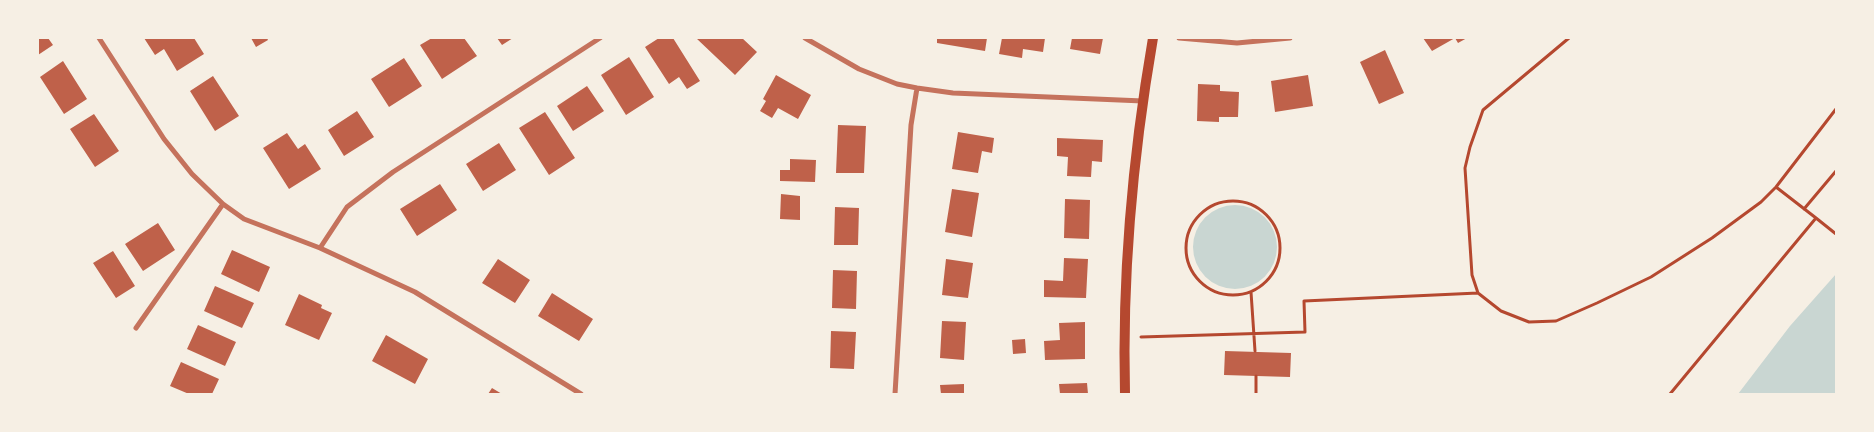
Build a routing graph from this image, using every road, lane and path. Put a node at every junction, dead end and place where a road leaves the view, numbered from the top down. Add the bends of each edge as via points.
1 (98, 38) edge
2 (600, 38) edge
3 (806, 38) edge
4 (1153, 38) edge
5 (1180, 38) edge
6 (1290, 38) edge
7 (1569, 38) edge
8 (917, 88) junction
9 (1143, 101) junction
10 (1836, 109) edge
11 (1836, 171) edge
12 (1776, 187) junction
13 (223, 204) junction
14 (1804, 209) junction
15 (1816, 218) junction
16 (1836, 234) edge
17 (320, 248) junction
18 (1251, 292) junction
19 (1478, 293) junction
20 (136, 328) dead end
21 (1254, 334) junction
22 (1124, 337) junction
23 (1255, 352) dead end
24 (1256, 376) dead end
25 (581, 394) edge
26 (895, 394) edge
27 (1125, 394) edge
28 (1256, 394) edge
29 (1670, 394) edge

1 - 13 street via 164,139 192,174
2 - 17 street via 392,172 346,207
3 - 8 street via 859,69
4 - 9 main road
5 - 6 street via 1237,43
7 - 19 path via 1483,110 1465,168 1472,275
8 - 9 street via 953,93
8 - 26 street via 910,135
9 - 22 main road via 1129,240
10 - 12 path
11 - 14 path
12 - 14 path
12 - 19 path via 1712,238 1651,277 1556,321 1529,322 1500,311
13 - 17 street via 244,218
13 - 20 street
14 - 15 path
15 - 16 path
15 - 29 path
17 - 25 street via 415,292
18 - 18 path via 1236,296 1207,288 1189,264 1186,249 1196,220 1220,203 1236,201 1252,205 1265,213 1275,226 1280,241 1280,257 1274,272
18 - 21 path
19 - 21 path via 1304,301 1305,332
21 - 22 path
21 - 23 path
22 - 27 main road
24 - 28 path

